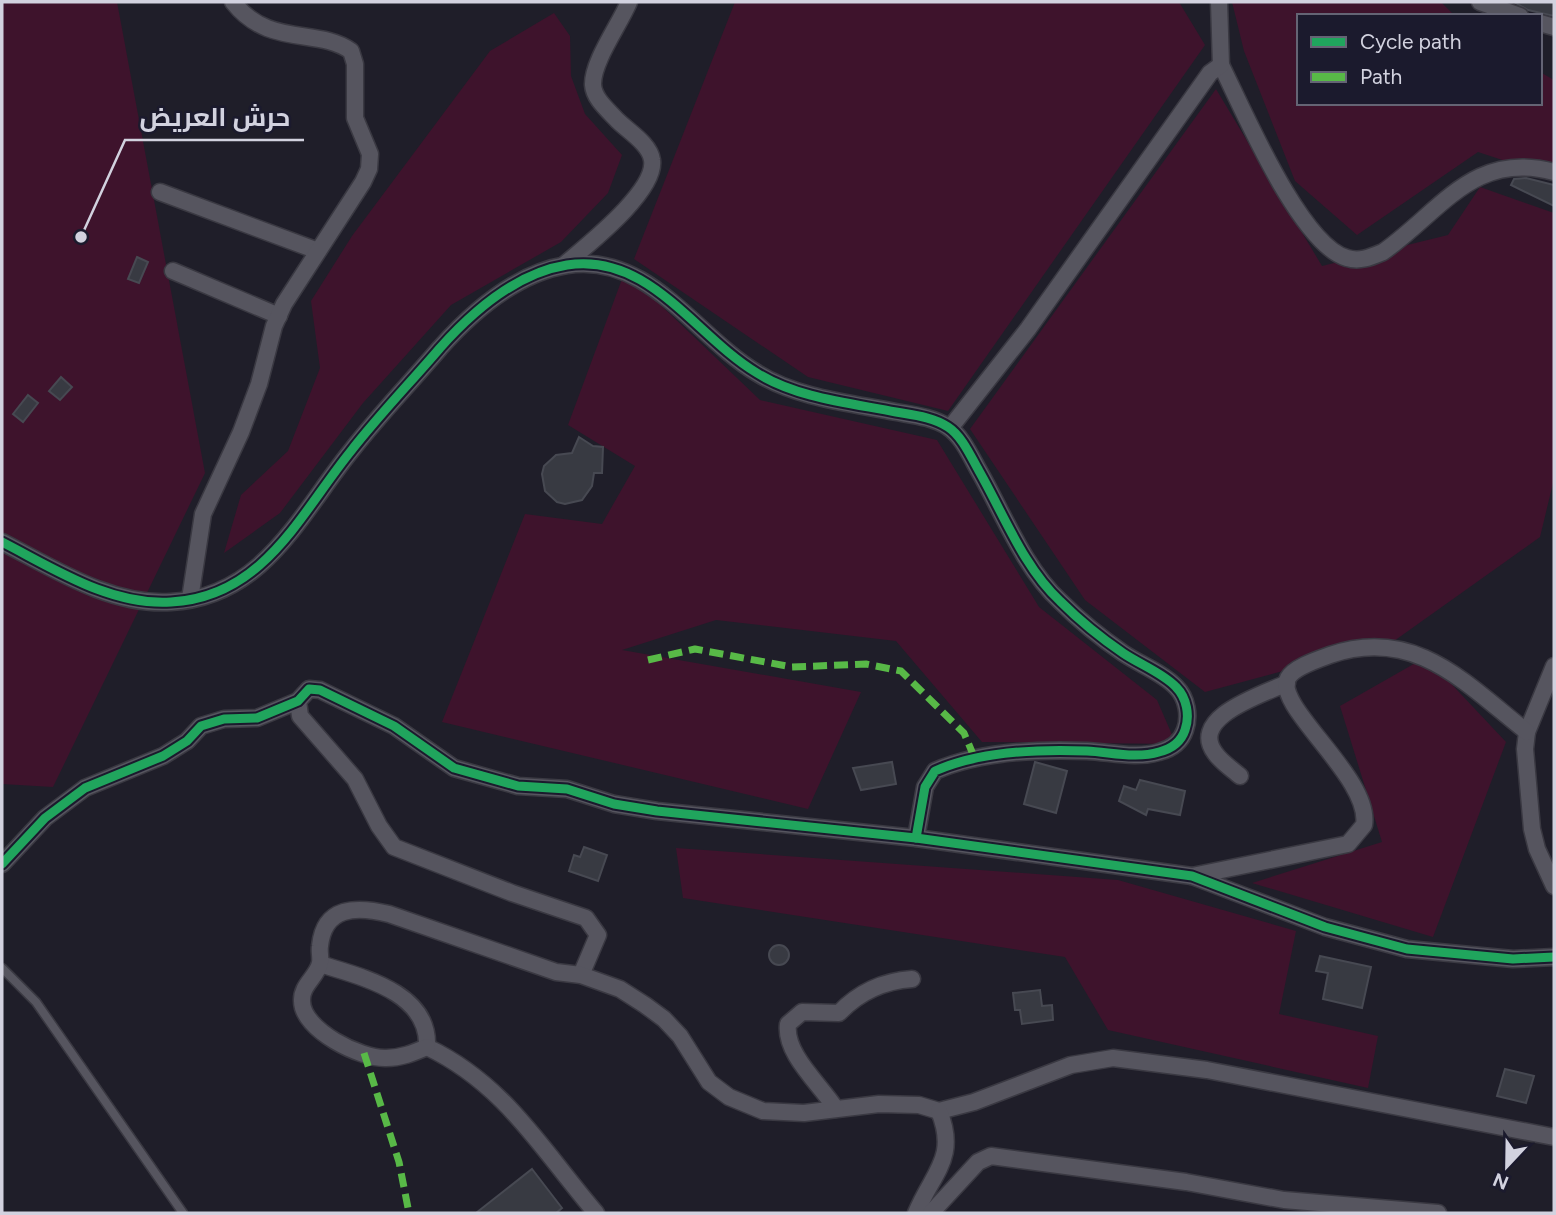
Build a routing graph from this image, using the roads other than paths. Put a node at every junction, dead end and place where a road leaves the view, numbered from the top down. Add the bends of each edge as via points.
1 (233, 2) edge
2 (629, 2) edge
3 (1219, 2) edge
4 (1480, 2) edge
5 (1514, 14) edge
6 (1221, 65) junction
7 (1554, 172) edge
8 (160, 192) dead end
9 (318, 251) junction
10 (564, 265) junction
11 (173, 271) dead end
12 (278, 316) junction
13 (950, 428) junction
14 (2, 542) edge
15 (190, 599) junction
16 (1554, 666) edge
17 (1287, 683) junction
18 (298, 701) junction
19 (1527, 732) junction
20 (1240, 776) dead end
21 (916, 838) junction
22 (2, 864) edge
23 (1192, 876) junction
24 (1554, 886) edge
25 (1554, 957) edge
26 (320, 964) junction
27 (2, 968) edge
28 (581, 975) junction
29 (912, 979) dead end
30 (427, 1047) junction
31 (836, 1109) junction
32 (939, 1111) junction
33 (1554, 1137) edge
34 (183, 1213) edge
35 (596, 1213) edge
36 (916, 1213) edge
37 (931, 1213) edge
38 (1438, 1213) edge

1 - 9 street via 272,30 346,47 354,57 355,118 370,154 369,169
2 - 10 street via 594,74 593,89 599,101 647,149 652,160 650,175 606,229
3 - 6 street
4 - 5 street
6 - 7 street via 1292,202 1327,246 1346,258 1365,259 1383,252 1481,174 1504,167
6 - 13 street via 1210,73 1028,329
8 - 9 street
9 - 12 street
10 - 13 street via 608,266 640,278 759,375 792,389 929,418
10 - 15 street via 514,285 472,316 351,451 270,558 248,576
11 - 12 street
12 - 15 street via 248,414 203,514
13 - 21 street via 1047,590 1118,650 1177,687 1188,716 1184,733 1163,751 1024,753 975,759 935,771 925,787
14 - 15 street via 94,588 120,596 170,602
16 - 19 street
17 - 19 street via 1294,672 1323,658 1366,646 1387,646 1444,667
17 - 20 street via 1216,719 1210,742 1215,753
17 - 23 street via 1295,706 1363,800 1364,825 1348,844
18 - 21 street via 305,691 320,690 394,726 454,768 499,782 567,789 657,811
18 - 22 street via 257,718 224,719 201,726 163,755 85,788 45,818
18 - 28 street via 300,716 355,779 394,846 586,918 598,935
19 - 24 street via 1532,829
21 - 23 street
23 - 25 street via 1325,927 1407,949 1513,960
26 - 28 street via 325,926 336,913 364,907 556,972
26 - 30 street via 368,979 406,1002 427,1026
26 - 30 street via 304,989 302,1002 306,1017 329,1038 383,1059
27 - 34 lane via 36,1002
28 - 31 street via 620,989 664,1019 709,1082 729,1097 763,1111
29 - 31 street via 886,983 853,999 839,1013 802,1012 788,1024 793,1049
30 - 35 street via 473,1073 502,1097
31 - 32 street via 880,1104 919,1105
32 - 33 street via 1071,1065 1139,1059
32 - 36 street via 947,1150
37 - 38 street via 978,1162 991,1156 1284,1200

